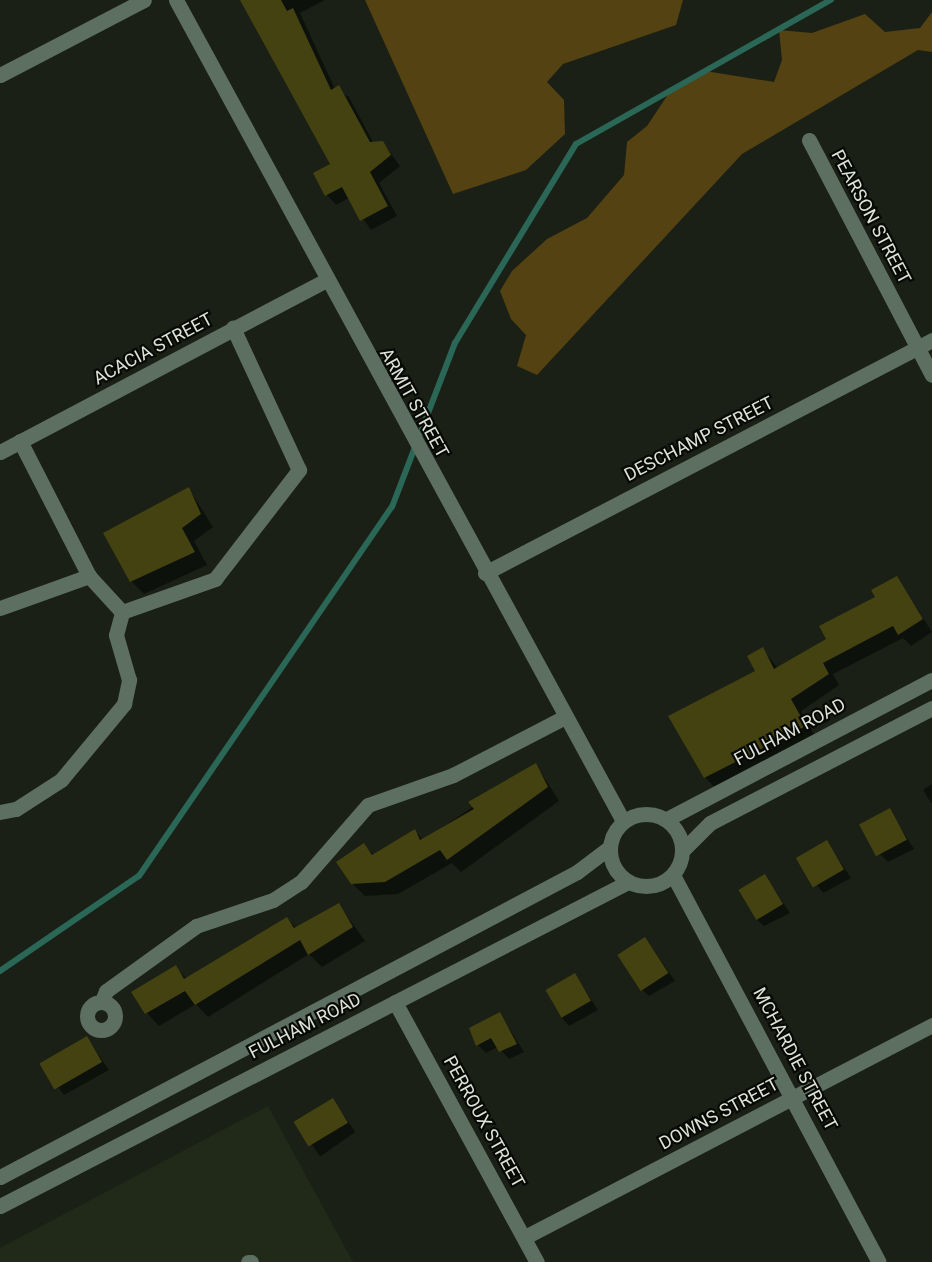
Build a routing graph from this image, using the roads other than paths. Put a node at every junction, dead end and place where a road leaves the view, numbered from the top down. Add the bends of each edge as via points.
1 (144, 0) edge
2 (176, 0) edge
3 (0, 75) edge
4 (809, 140) dead end
5 (324, 281) junction
6 (233, 328) junction
7 (932, 340) edge
8 (918, 348) junction
9 (932, 375) edge
10 (20, 441) junction
11 (0, 452) edge
12 (485, 573) junction
13 (89, 576) junction
14 (0, 608) edge
15 (122, 612) junction
16 (932, 680) edge
17 (932, 708) edge
18 (565, 717) junction
19 (0, 812) edge
20 (667, 819) junction
21 (623, 821) junction
22 (610, 848) junction
23 (683, 850) junction
24 (673, 875) junction
25 (628, 882) junction
26 (102, 1001) dead end
27 (395, 1002) junction
28 (932, 1025) edge
29 (793, 1097) junction
30 (0, 1177) edge
31 (0, 1206) edge
32 (525, 1237) junction
33 (537, 1262) edge
34 (879, 1262) edge

1 - 3 street
2 - 5 street, ARMIT STREET
4 - 8 street, PEARSON STREET
5 - 6 street, ACACIA STREET
5 - 12 street, ARMIT STREET
6 - 10 street, ACACIA STREET
6 - 15 street via 299,470 215,579
7 - 8 street, DESCHAMP STREET
8 - 9 street, PEARSON STREET
8 - 12 street, DESCHAMP STREET
10 - 11 street, ACACIA STREET
10 - 13 street
12 - 18 street, ARMIT STREET
13 - 14 street
13 - 15 street
15 - 19 street via 116,635 129,680 124,704 61,780 16,808
16 - 20 street, FULHAM ROAD
17 - 23 street via 710,823
18 - 21 street, ARMIT STREET
18 - 26 street via 453,775 368,806 301,882 273,900 196,926 106,991
20 - 21 street via 647,813
20 - 23 street
21 - 22 street
22 - 25 street via 612,862
22 - 30 street, FULHAM ROAD via 577,872
23 - 24 street
24 - 25 street via 656,885
24 - 29 street, MCHARDIE STREET
25 - 27 street, FULHAM ROAD
27 - 31 street, FULHAM ROAD
27 - 32 street, PERROUX STREET
28 - 29 street, DOWNS STREET
29 - 32 street, DOWNS STREET
29 - 34 street, MCHARDIE STREET
32 - 33 street, PERROUX STREET

